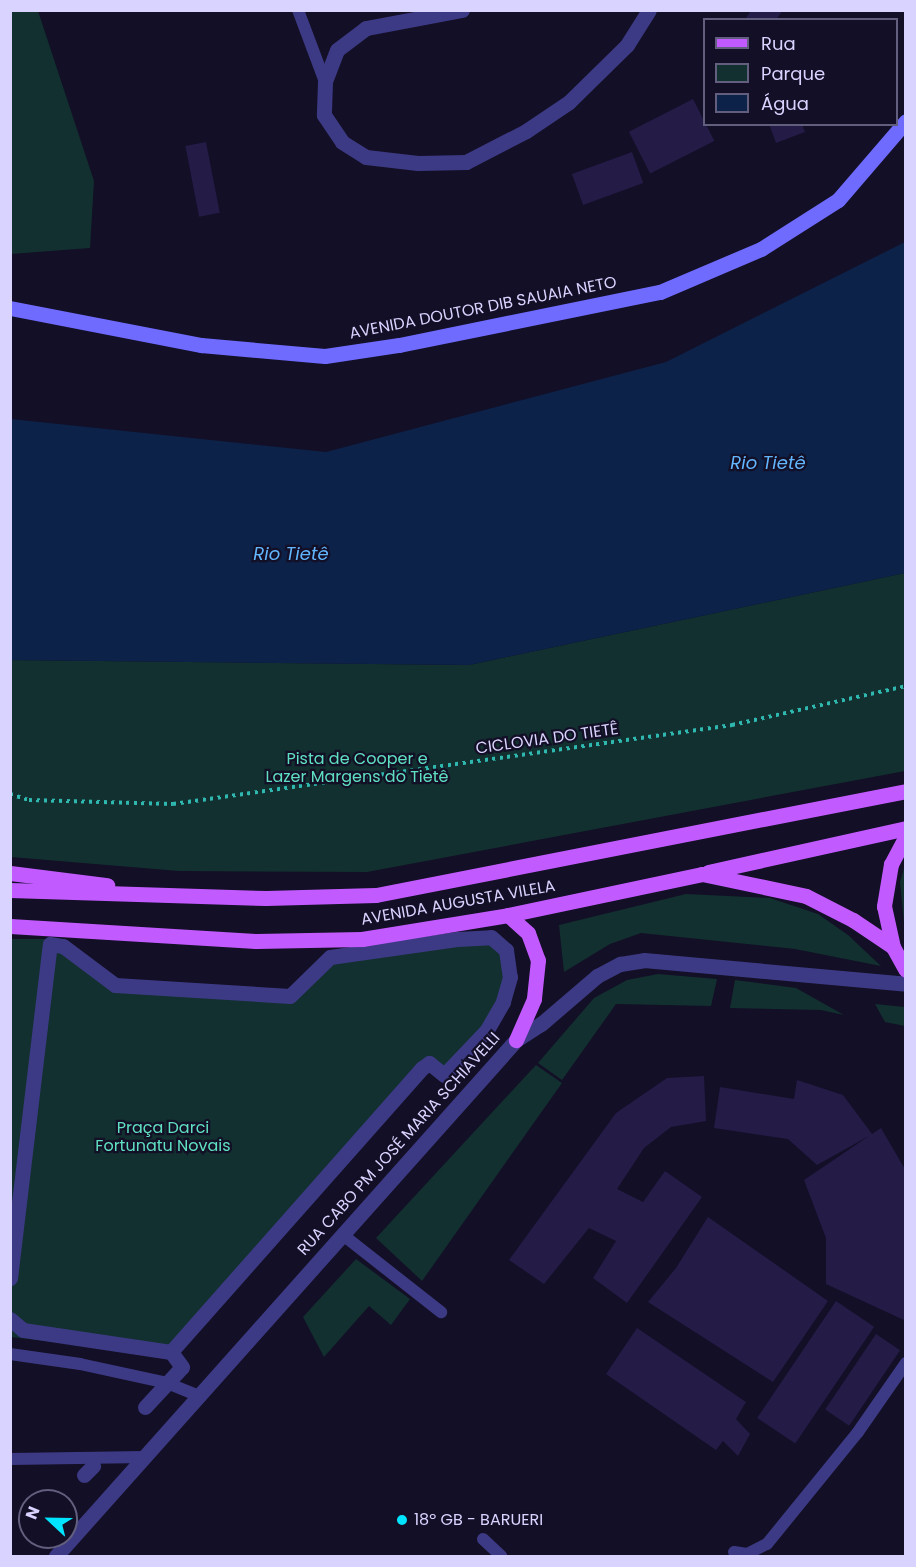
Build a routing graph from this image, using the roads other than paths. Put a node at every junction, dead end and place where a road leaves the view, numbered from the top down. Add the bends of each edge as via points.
1 (298, 10) edge
2 (462, 10) edge
3 (650, 10) edge
4 (325, 82) junction
5 (906, 121) edge
6 (10, 308) edge
7 (906, 791) edge
8 (906, 828) edge
9 (906, 836) edge
10 (10, 873) edge
11 (702, 874) junction
12 (10, 890) edge
13 (181, 895) junction
14 (508, 915) junction
15 (10, 926) edge
16 (893, 947) junction
17 (906, 970) edge
18 (906, 984) edge
19 (516, 1040) junction
20 (343, 1235) junction
21 (10, 1278) edge
22 (441, 1312) dead end
23 (10, 1319) edge
24 (171, 1352) junction
25 (10, 1354) edge
26 (906, 1363) edge
27 (167, 1383) junction
28 (199, 1396) junction
29 (145, 1407) dead end
30 (145, 1457) junction
31 (10, 1459) edge
32 (483, 1539) dead end
33 (734, 1552) dead end
34 (56, 1557) edge
35 (501, 1557) edge

1 - 4 lane
2 - 4 street via 366,28 337,50
3 - 4 street via 627,45 569,102 526,131 465,162 418,163 366,157 342,142 324,115
5 - 6 main road, AVENIDA DOUTOR DIB SAUAIA NETO via 838,200 761,249 660,292 508,324 325,356 201,345
7 - 13 main road, AVENIDA AUGUSTA VILELA via 376,894 266,898
8 - 11 main road
9 - 16 main road via 891,864 884,906
10 - 13 main road
11 - 14 main road, AVENIDA AUGUSTA VILELA
11 - 16 main road, AVENIDA AUGUSTA VILELA via 806,896 853,920
12 - 13 main road, AVENIDA AUGUSTA VILELA
14 - 15 main road, AVENIDA AUGUSTA VILELA via 362,939 256,941
14 - 19 main road via 528,933 538,960 534,999
16 - 17 main road
18 - 19 street, RUA CABO PM JOSÉ MARIA SCHIAVELLI via 644,960 620,964 597,976 542,1024
19 - 20 street, RUA CABO PM JOSÉ MARIA SCHIAVELLI
20 - 22 lane
20 - 28 street, RUA CABO PM JOSÉ MARIA SCHIAVELLI
21 - 24 street via 50,944 63,946 115,985 290,996 330,957 457,939 491,938 506,950 510,977 503,1002 487,1030 444,1075 429,1063 422,1068
23 - 24 street via 23,1330
24 - 27 street via 182,1367
25 - 27 lane
26 - 33 lane via 858,1432 767,1544 747,1554
27 - 28 lane
27 - 29 street
28 - 30 street, RUA CABO PM JOSÉ MARIA SCHIAVELLI
30 - 31 lane
30 - 34 street, RUA CABO PM JOSÉ MARIA SCHIAVELLI
32 - 35 lane

